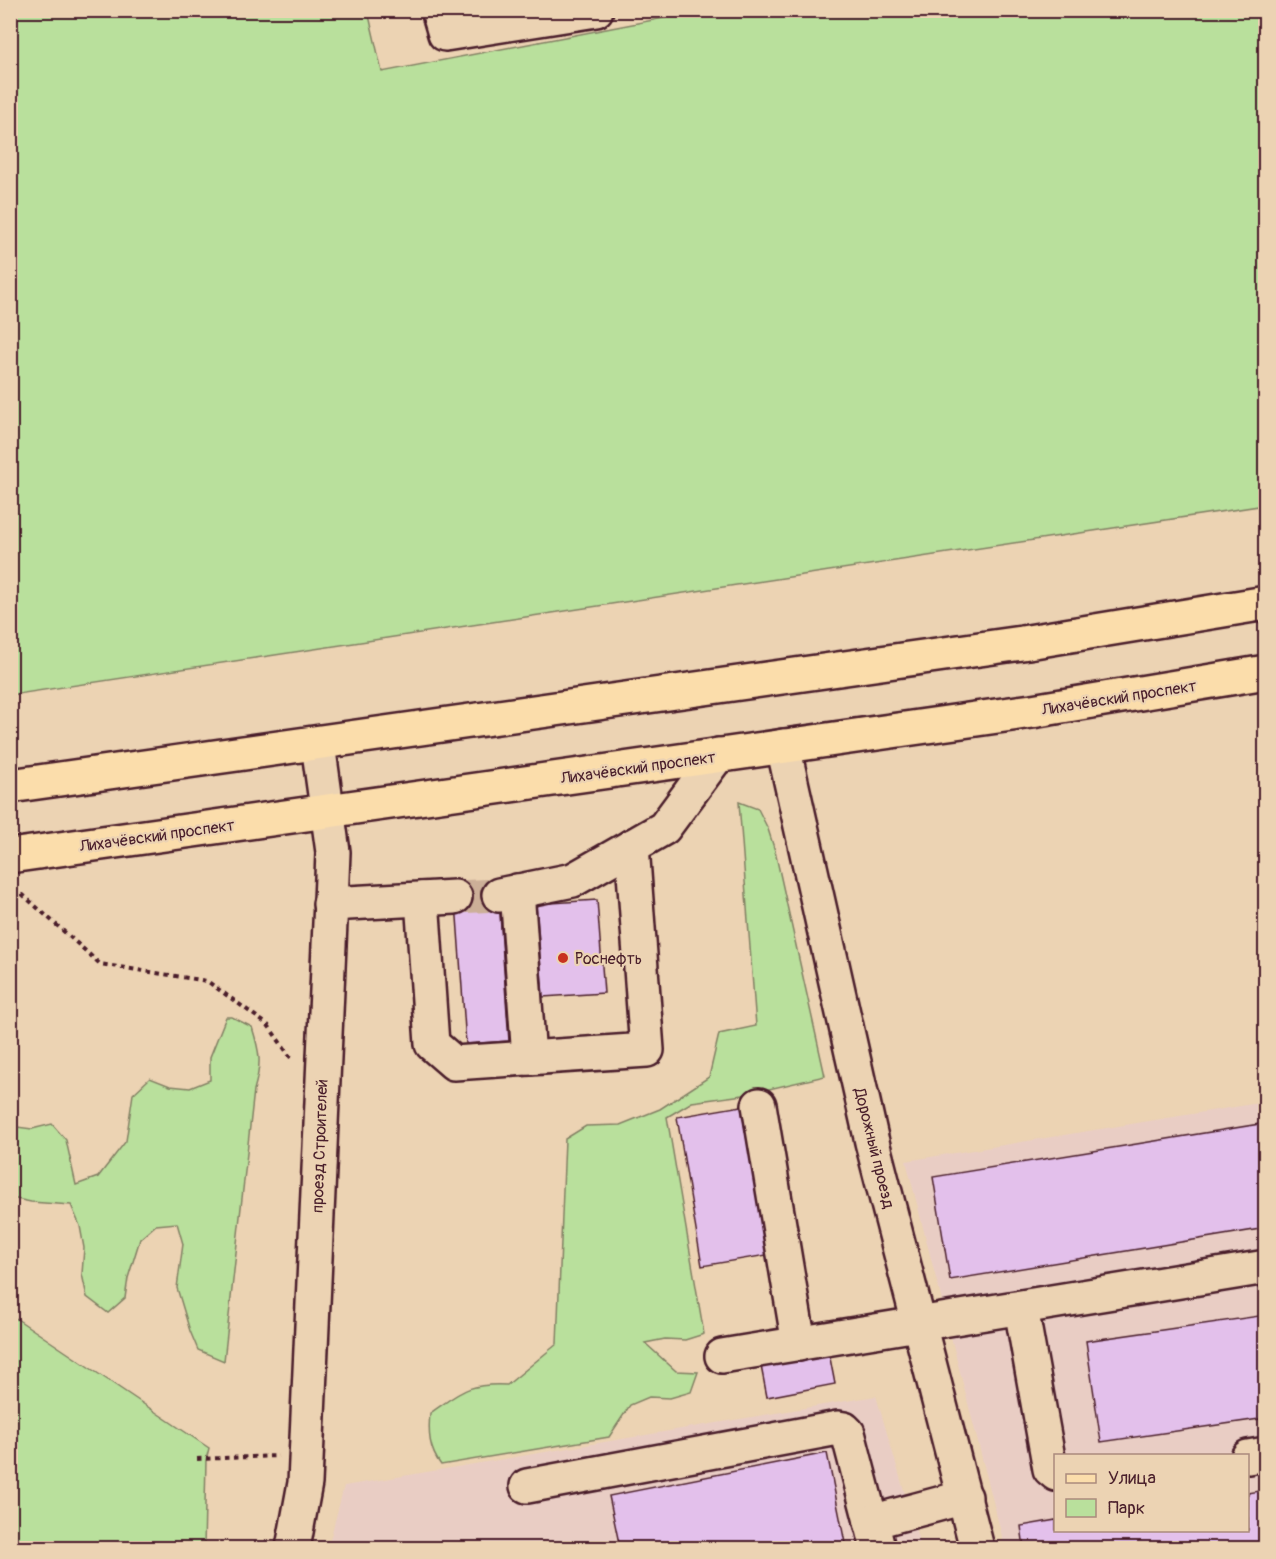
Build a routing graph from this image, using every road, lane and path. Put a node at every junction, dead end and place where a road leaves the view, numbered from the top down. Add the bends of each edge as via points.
1 (438, 10) edge
2 (596, 10) edge
3 (1266, 603) edge
4 (1266, 672) edge
5 (318, 744) junction
6 (783, 746) junction
7 (718, 755) junction
8 (10, 786) edge
9 (328, 811) junction
10 (633, 846) junction
11 (10, 856) edge
12 (22, 894) dead end
13 (455, 897) tunnel mouth
14 (423, 899) junction
15 (330, 904) junction
16 (529, 1058) junction
17 (321, 1102) junction
18 (759, 1105) dead end
19 (1266, 1267) edge
20 (1021, 1308) junction
21 (921, 1325) junction
22 (799, 1344) junction
23 (722, 1356) dead end
24 (1266, 1454) edge
25 (306, 1455) junction
26 (1249, 1457) edge
27 (197, 1459) dead end
28 (1054, 1472) edge
29 (527, 1486) dead end
30 (965, 1497) junction
31 (874, 1535) edge
32 (293, 1548) edge
33 (977, 1548) edge

1 - 2 street via 445,34
3 - 5 main road via 1022,643
4 - 6 main road, Лихачёвский проспект via 1032,711
5 - 8 main road
5 - 9 street, проезд Строителей
6 - 7 main road, Лихачёвский проспект
6 - 21 street, Дорожный проезд via 872,1142
7 - 9 main road, Лихачёвский проспект
7 - 10 street via 664,828
9 - 11 main road, Лихачёвский проспект
9 - 15 street, проезд Строителей via 333,852
10 - 16 street via 573,880 508,893
10 - 16 street via 647,1050
12 - 17 path via 100,964 207,981 268,1025
13 - 14 street
14 - 15 street
14 - 16 street via 432,1044 454,1063
15 - 17 street, проезд Строителей
17 - 25 street, проезд Строителей
18 - 22 street
19 - 20 street
20 - 21 street
20 - 28 street via 1050,1469
21 - 22 street
21 - 30 street, Дорожный проезд
22 - 23 street
24 - 26 street
25 - 27 path
25 - 32 street, проезд Строителей
29 - 31 street via 838,1428 848,1433
30 - 31 street
30 - 33 street, Дорожный проезд

